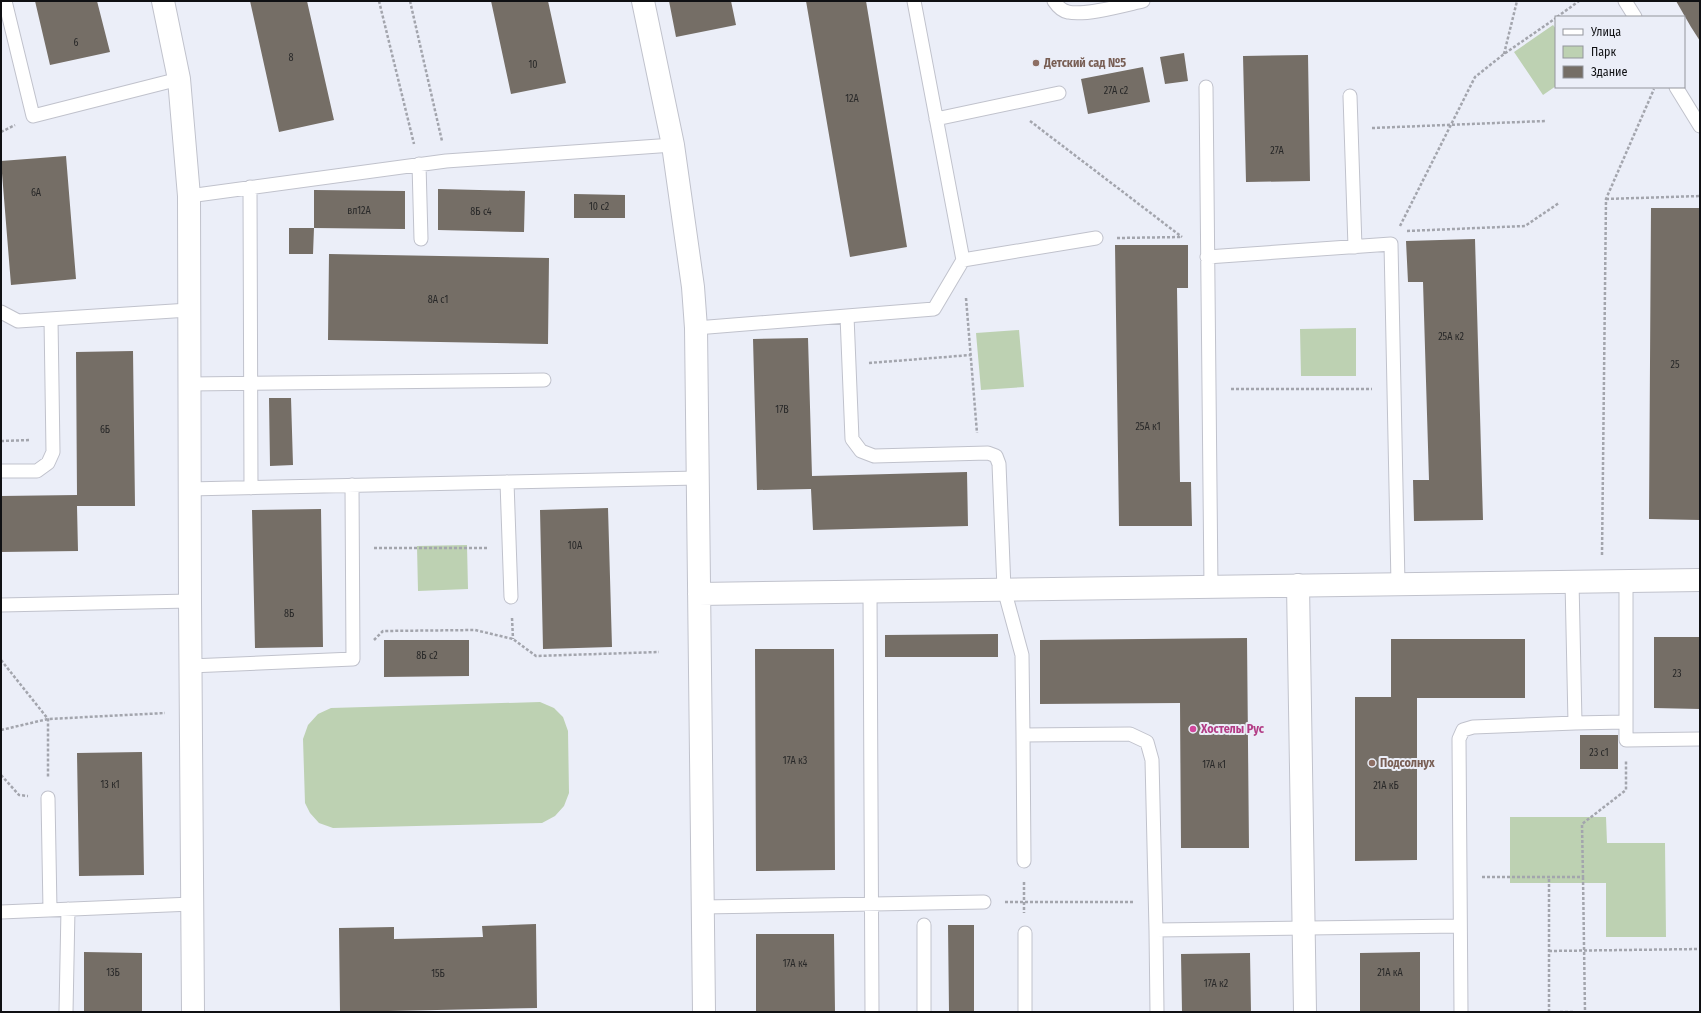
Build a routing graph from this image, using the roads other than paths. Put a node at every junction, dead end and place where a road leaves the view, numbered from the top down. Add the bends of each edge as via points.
1 (5, 1) edge
2 (163, 1) edge
3 (643, 1) edge
4 (914, 1) edge
5 (1054, 1) edge
6 (1143, 1) edge
7 (1625, 1) edge
8 (1634, 16) edge
9 (179, 79) junction
10 (1206, 87) dead end
11 (1677, 88) edge
12 (1059, 94) dead end
13 (1350, 96) dead end
14 (936, 119) junction
15 (1700, 126) edge
16 (673, 145) junction
17 (419, 164) junction
18 (250, 187) junction
19 (189, 196) junction
20 (1096, 238) road end
21 (421, 239) dead end
22 (1355, 247) junction
23 (1207, 257) junction
24 (963, 260) junction
25 (189, 310) junction
26 (1, 312) edge
27 (847, 316) junction
28 (51, 319) junction
29 (696, 328) junction
30 (544, 380) dead end
31 (251, 383) junction
32 (189, 384) junction
33 (1, 471) edge
34 (698, 478) junction
35 (507, 482) junction
36 (352, 485) junction
37 (251, 488) junction
38 (189, 489) junction
39 (1626, 580) junction
40 (1700, 580) edge
41 (1572, 581) junction
42 (1398, 584) junction
43 (1298, 585) junction
44 (1211, 587) junction
45 (1004, 589) junction
46 (870, 592) junction
47 (699, 594) junction
48 (511, 597) dead end
49 (190, 601) junction
50 (1, 605) edge
51 (190, 666) junction
52 (1625, 722) junction
53 (1575, 723) junction
54 (1023, 735) junction
55 (1700, 739) edge
56 (48, 798) road end
57 (1024, 862) road end
58 (984, 902) road end
59 (192, 904) junction
60 (871, 905) junction
61 (702, 907) junction
62 (68, 909) junction
63 (50, 910) junction
64 (1, 912) edge
65 (924, 925) dead end
66 (1460, 926) junction
67 (1303, 928) junction
68 (1156, 930) junction
69 (1025, 933) road end
70 (66, 1012) edge
71 (193, 1012) edge
72 (704, 1012) edge
73 (872, 1012) edge
74 (924, 1012) edge
75 (1025, 1012) edge
76 (1157, 1012) edge
77 (1304, 1012) edge
78 (1461, 1012) edge

1 - 9 lane via 33,116
2 - 9 street
3 - 16 street
4 - 14 lane
5 - 6 lane via 1058,8 1068,12 1084,13
7 - 8 lane
9 - 19 street
10 - 23 lane
11 - 15 lane
12 - 14 lane
13 - 22 lane
14 - 24 lane
16 - 17 lane
16 - 29 street via 693,287
17 - 18 lane
17 - 21 lane
18 - 19 lane
18 - 31 lane
19 - 25 street
20 - 24 lane
22 - 23 lane
22 - 42 lane via 1391,244
23 - 44 lane
24 - 27 lane via 934,308
25 - 28 lane
25 - 32 street
26 - 28 lane via 18,321
27 - 29 lane
27 - 45 lane via 852,439 861,451 874,456 979,453 996,456 999,464
28 - 33 lane via 53,452 48,464 37,471
29 - 34 street
30 - 31 lane
31 - 32 lane
31 - 37 lane
32 - 38 street
34 - 35 lane
34 - 47 street
35 - 36 lane
35 - 48 lane
36 - 37 lane
36 - 51 lane via 353,659
37 - 38 lane
38 - 49 street
39 - 40 street
39 - 41 street
39 - 52 lane
41 - 42 street
41 - 53 lane
42 - 43 street
43 - 44 street
43 - 67 street
44 - 45 street
45 - 46 street
45 - 54 lane via 1022,655
46 - 47 street
46 - 60 lane
47 - 61 street
49 - 50 lane
49 - 51 street
51 - 59 street
52 - 53 lane
52 - 55 lane via 1626,740
53 - 66 lane via 1473,727 1463,730 1459,739
54 - 57 lane
54 - 68 lane via 1130,734 1147,742 1152,760
56 - 63 lane
58 - 60 lane
59 - 62 lane
59 - 71 street
60 - 61 lane
60 - 73 lane
61 - 72 street
62 - 63 lane
62 - 70 lane
63 - 64 lane
65 - 74 lane
66 - 67 lane
66 - 78 lane
67 - 68 lane
67 - 77 street
68 - 76 lane
69 - 75 lane

